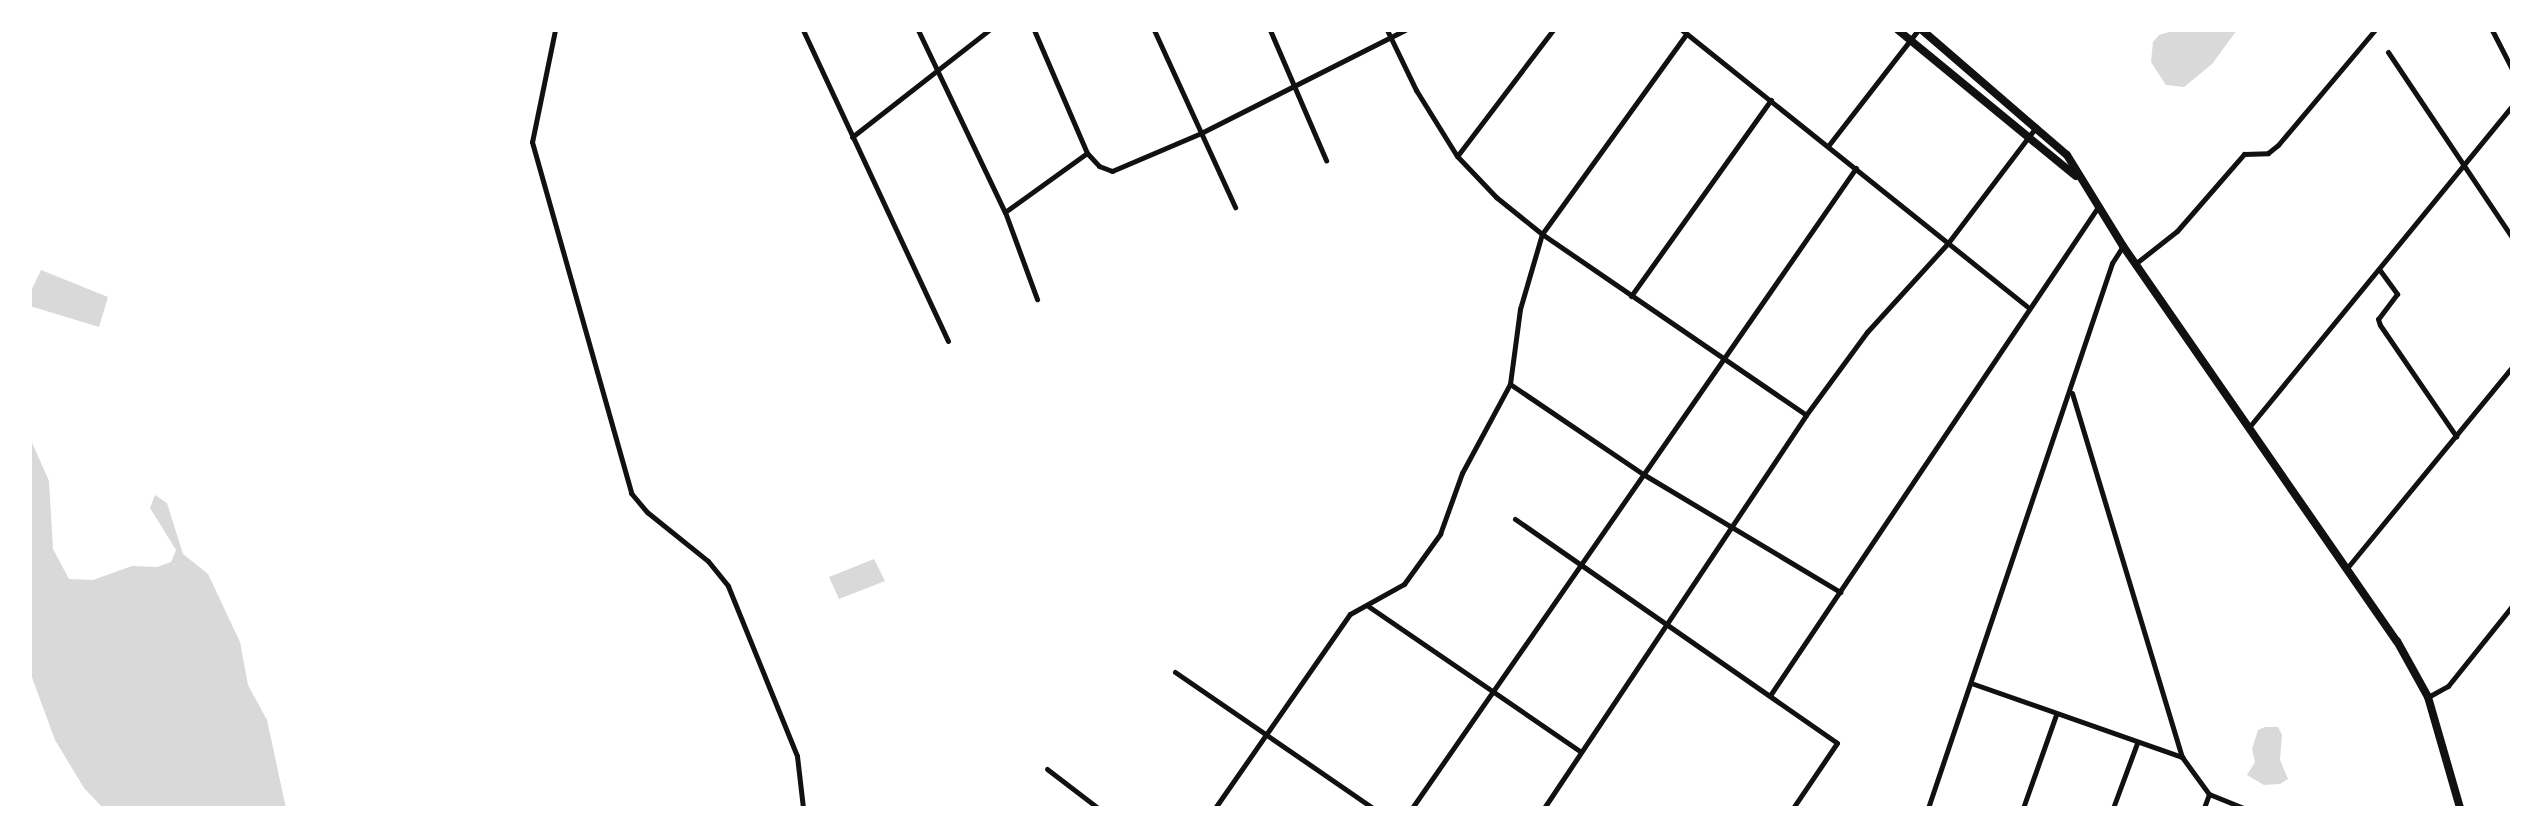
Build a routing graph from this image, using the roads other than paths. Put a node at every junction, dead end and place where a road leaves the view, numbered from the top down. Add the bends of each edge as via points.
1 (555, 30) edge
2 (803, 30) edge
3 (918, 30) edge
4 (988, 30) edge
5 (1034, 30) edge
6 (1154, 30) edge
7 (1270, 30) edge
8 (1387, 30) edge
9 (1405, 30) edge
10 (1553, 30) edge
11 (1898, 30) edge
12 (1920, 30) edge
13 (2374, 30) edge
14 (2492, 30) edge
15 (1684, 32) edge
16 (1910, 39) junction
17 (1392, 41) junction
18 (2388, 52) dead end
19 (2512, 69) edge
20 (937, 72) junction
21 (1294, 86) junction
22 (1771, 100) junction
23 (2512, 106) edge
24 (2036, 127) junction
25 (1201, 133) junction
26 (2028, 137) junction
27 (852, 138) junction
28 (1828, 146) junction
29 (1087, 153) junction
30 (1458, 156) junction
31 (1326, 160) dead end
32 (1856, 168) junction
33 (2466, 168) junction
34 (2080, 179) junction
35 (2098, 206) junction
36 (1235, 207) dead end
37 (1005, 212) junction
38 (1542, 234) junction
39 (2512, 238) edge
40 (1948, 243) junction
41 (2123, 246) junction
42 (2135, 264) junction
43 (2379, 269) junction
44 (1631, 296) junction
45 (1038, 299) dead end
46 (2028, 306) junction
47 (948, 341) dead end
48 (1720, 358) junction
49 (2512, 367) edge
50 (1510, 384) junction
51 (2071, 390) junction
52 (1806, 414) junction
53 (2248, 429) junction
54 (2456, 436) junction
55 (1643, 474) junction
56 (1515, 519) dead end
57 (1734, 527) junction
58 (1580, 562) junction
59 (2347, 568) junction
60 (1840, 592) junction
61 (1368, 606) junction
62 (2512, 606) edge
63 (1669, 624) junction
64 (1175, 672) dead end
65 (1970, 683) junction
66 (1492, 690) junction
67 (1771, 694) junction
68 (2428, 697) junction
69 (2056, 714) junction
70 (1266, 734) junction
71 (2136, 743) junction
72 (1582, 752) junction
73 (2182, 757) junction
74 (1046, 770) dead end
75 (2209, 794) junction
76 (803, 808) edge
77 (1098, 808) edge
78 (1215, 808) edge
79 (1373, 808) edge
80 (1412, 808) edge
81 (1544, 808) edge
82 (1793, 808) edge
83 (1928, 808) edge
84 (2023, 808) edge
85 (2113, 808) edge
86 (2204, 808) edge
87 (2244, 808) edge
88 (2460, 808) edge

1 - 76 street via 532,142 632,493 728,586 797,756
2 - 27 street
3 - 20 street
4 - 20 street
5 - 29 street
6 - 25 street
7 - 21 street
8 - 17 street
9 - 17 street
10 - 30 street
11 - 16 main road
12 - 16 street
12 - 24 main road
13 - 42 street via 2278,146 2268,154 2244,154 2176,231
14 - 19 street
15 - 22 street
15 - 38 street
16 - 26 main road
16 - 28 street
17 - 21 street
17 - 30 street
18 - 33 street
20 - 27 street
20 - 37 street
21 - 25 street
21 - 31 street
22 - 28 street
22 - 44 street
23 - 33 street
24 - 26 street
24 - 34 main road
25 - 29 street via 1112,171
25 - 36 street
26 - 34 main road
26 - 40 street
27 - 47 street
28 - 32 street
29 - 37 street
30 - 38 street
32 - 40 street
32 - 48 street
33 - 39 street
33 - 43 street
34 - 35 main road
35 - 41 main road
35 - 46 street
37 - 45 street
38 - 44 street
38 - 50 street via 1520,309
40 - 46 street
40 - 52 street via 1867,332
41 - 42 main road
41 - 51 street
42 - 53 main road
43 - 53 street
43 - 54 street via 2398,294 2378,319 2380,326
44 - 48 street
46 - 60 street
48 - 52 street
48 - 55 street
49 - 54 street
50 - 55 street
50 - 61 street via 1462,473 1440,534 1404,584
51 - 65 street
51 - 73 street
52 - 57 street
53 - 59 main road
54 - 59 street
55 - 57 street
55 - 58 street
56 - 58 street
57 - 60 street
57 - 63 street
58 - 63 street
58 - 66 street
59 - 68 main road
60 - 67 street
61 - 66 street
61 - 70 street via 1350,614
62 - 68 street via 2448,686
63 - 67 street
63 - 72 street
64 - 70 street
65 - 69 street
65 - 83 street
66 - 72 street
66 - 80 street
67 - 82 street via 1837,743
68 - 88 main road
69 - 71 street
69 - 84 street
70 - 78 street
70 - 79 street
71 - 73 street
71 - 85 street
72 - 81 street
73 - 75 street
74 - 77 street
75 - 86 street
75 - 87 street

